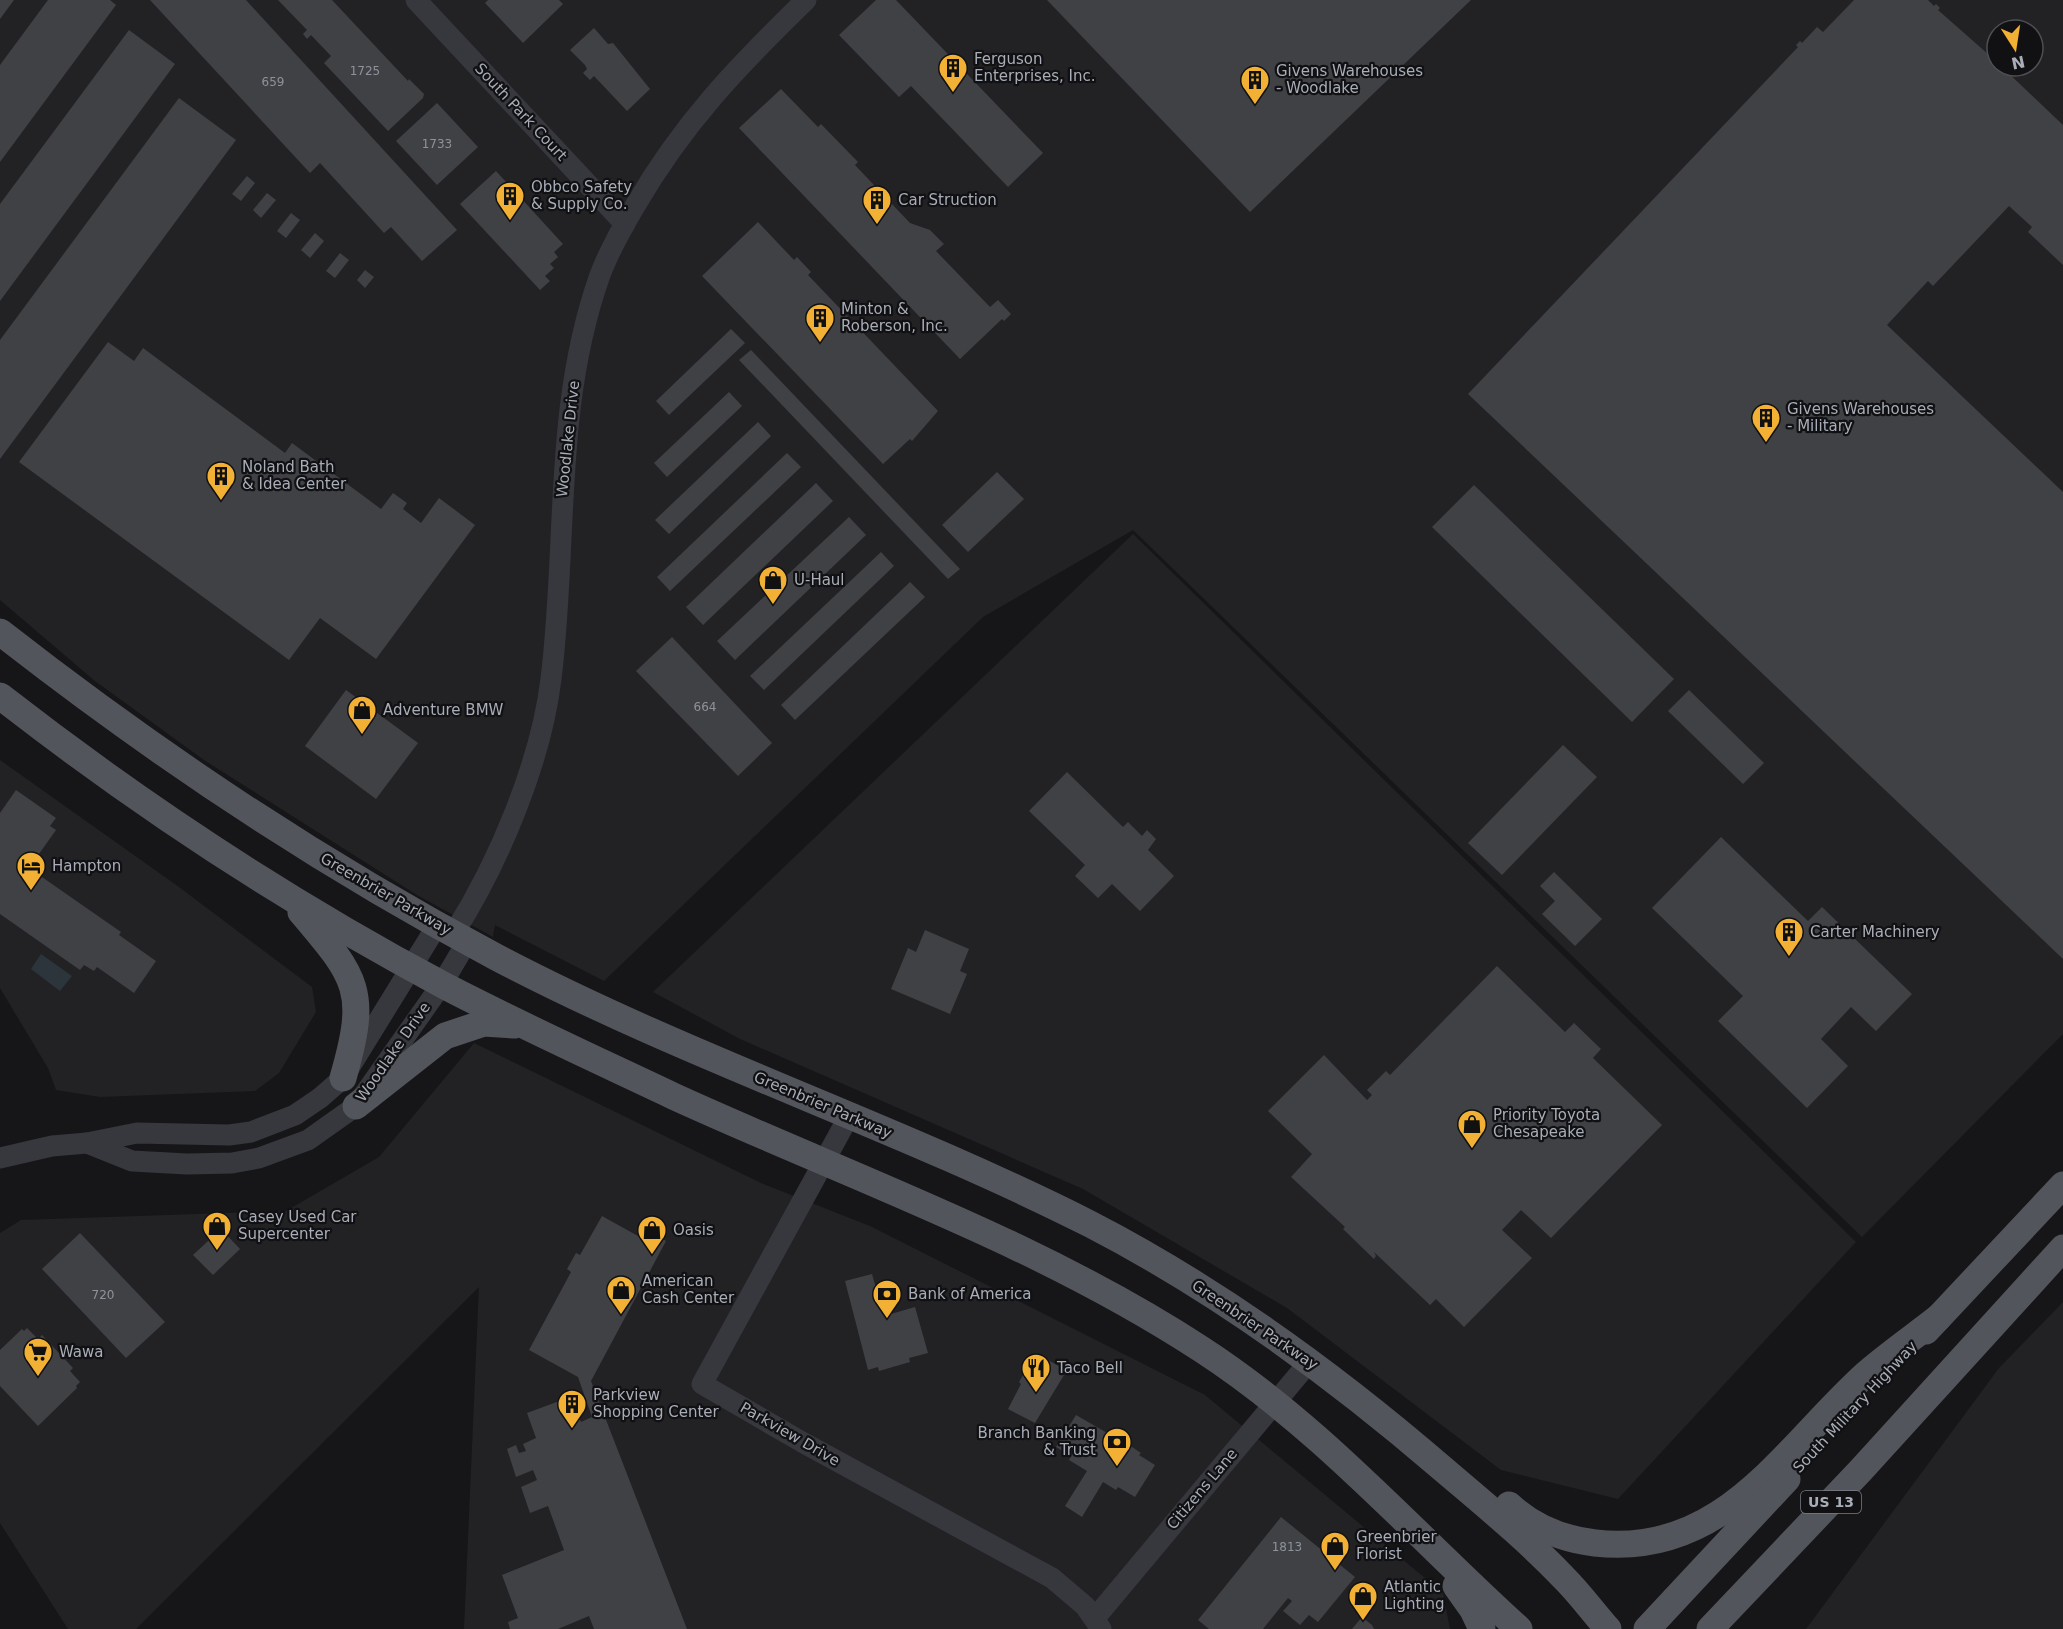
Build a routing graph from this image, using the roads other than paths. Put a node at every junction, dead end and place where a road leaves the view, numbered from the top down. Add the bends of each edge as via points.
1 (416, 0) edge
2 (806, 0) edge
3 (625, 224) junction
4 (0, 632) edge
5 (0, 696) edge
6 (284, 893) junction
7 (453, 932) junction
8 (412, 968) junction
9 (442, 984) junction
10 (524, 1026) junction
11 (343, 1078) junction
12 (356, 1106) junction
13 (849, 1116) junction
14 (87, 1143) junction
15 (0, 1158) edge
16 (824, 1161) junction
17 (2063, 1185) edge
18 (2063, 1248) edge
19 (1938, 1318) junction
20 (1310, 1360) junction
21 (1275, 1402) junction
22 (1431, 1459) junction
23 (1364, 1482) junction
24 (1098, 1624) edge
25 (1482, 1629) edge
26 (1519, 1629) edge
27 (1608, 1629) edge
28 (1647, 1629) edge
29 (1710, 1629) edge

1 - 3 street, South Park Court
2 - 3 street, Woodlake Drive via 699,110 656,170
3 - 7 street, Woodlake Drive via 601,273 575,373 564,449 551,681 543,721 502,843 478,895
4 - 7 main road, Greenbrier Parkway via 209,785 311,850
5 - 6 main road via 145,802
6 - 8 main road
6 - 11 main road via 337,955 357,996 356,1032
7 - 8 street, Woodlake Drive
7 - 9 street, Woodlake Drive
7 - 13 main road, Greenbrier Parkway via 605,1009
8 - 9 main road
8 - 11 street, Woodlake Drive
9 - 10 main road
9 - 12 street, Woodlake Drive
10 - 12 main road via 484,1023 455,1031 434,1042
10 - 16 main road
11 - 14 street, Woodlake Drive via 295,1114 251,1132 188,1136 137,1133
12 - 14 street, Woodlake Drive via 308,1140 259,1158 232,1163 132,1161
13 - 16 street, Parkview Drive
13 - 20 main road, Greenbrier Parkway via 1088,1224 1218,1298
14 - 15 street, Woodlake Drive
16 - 21 main road via 1092,1284 1200,1348
16 - 24 street, Parkview Drive via 702,1384 1052,1578 1085,1606
17 - 19 main road, South Military Highway / US 13
18 - 29 main road, US 13
19 - 22 main road via 1866,1374 1753,1489 1702,1523 1654,1540 1605,1544 1556,1535 1534,1525 1493,1490
19 - 28 main road, South Military Highway / US 13
20 - 21 street, Citizens Lane
20 - 22 main road, Greenbrier Parkway
21 - 23 main road
21 - 24 street, Citizens Lane
22 - 27 main road, Greenbrier Parkway via 1565,1578
23 - 25 main road via 1408,1539 1464,1596
23 - 26 main road

